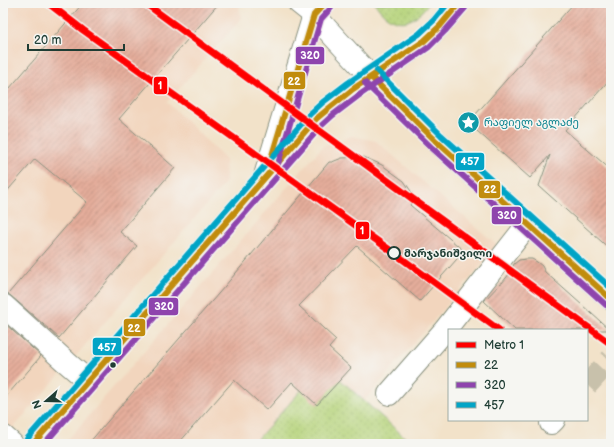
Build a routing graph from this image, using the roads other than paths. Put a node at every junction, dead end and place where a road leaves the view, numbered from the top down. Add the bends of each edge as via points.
1 (459, 3) edge
2 (313, 7) edge
3 (370, 77) junction
4 (264, 179) junction
5 (528, 224) junction
6 (611, 299) edge
7 (3, 305) edge
8 (89, 380) junction
9 (389, 394) dead end
10 (3, 436) edge
11 (12, 444) edge
12 (32, 444) edge

1 - 3 main road via 419,44
2 - 3 main road
2 - 4 main road
3 - 4 main road via 316,119
3 - 5 main road
4 - 8 main road
5 - 6 main road
5 - 9 main road via 445,330
7 - 8 main road
8 - 12 main road
10 - 11 main road

